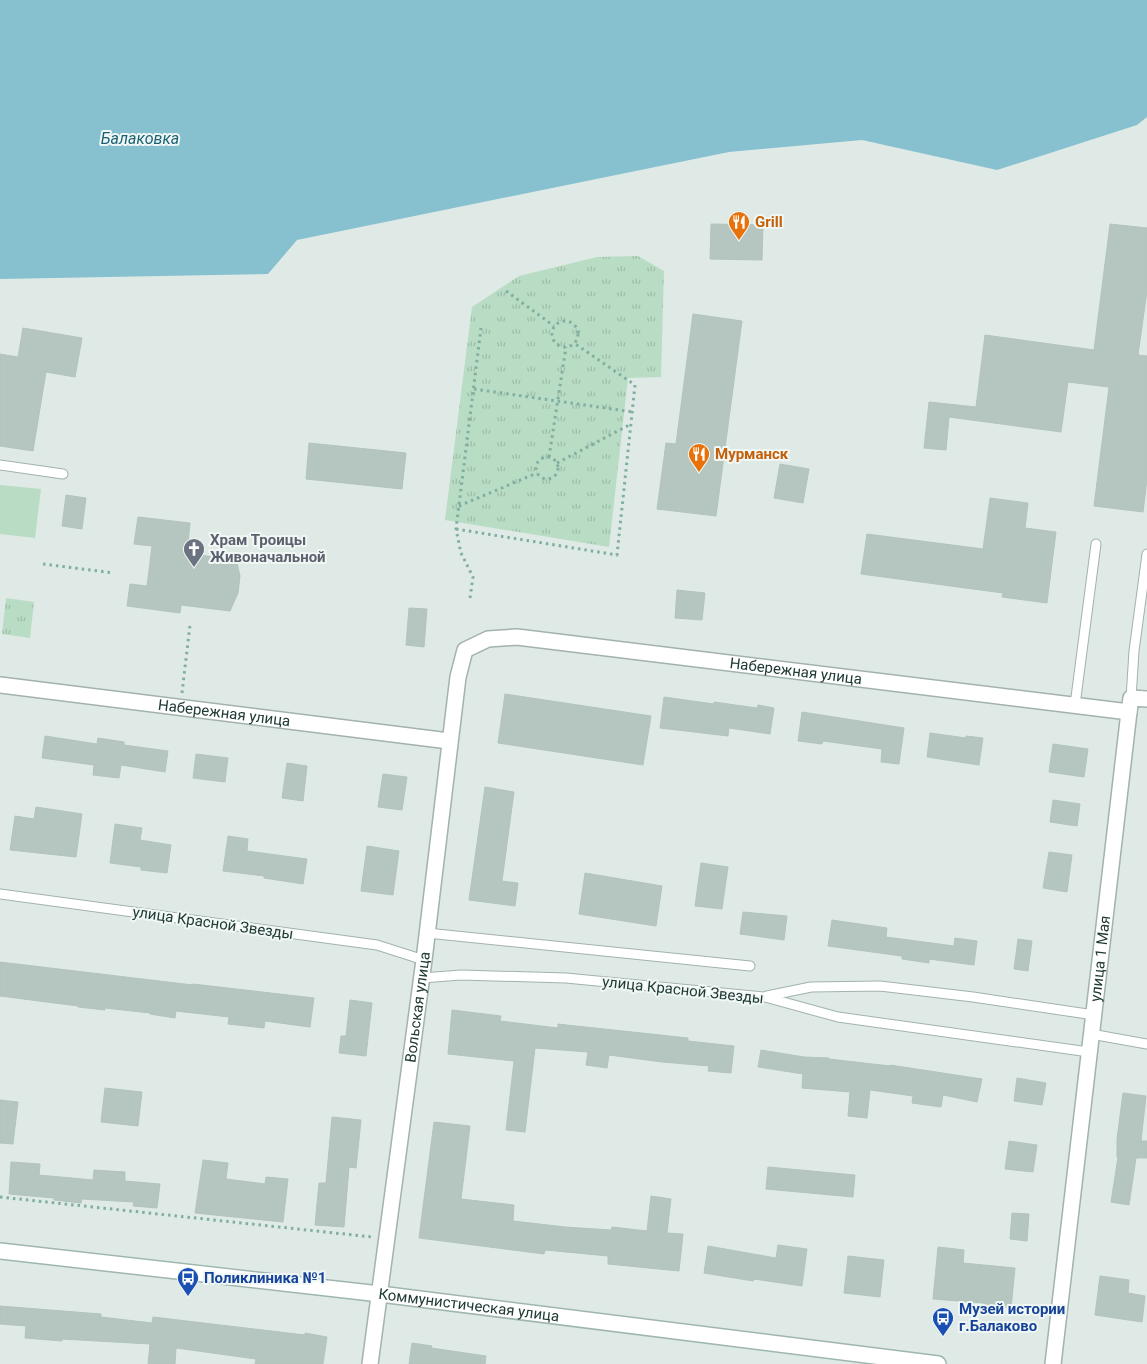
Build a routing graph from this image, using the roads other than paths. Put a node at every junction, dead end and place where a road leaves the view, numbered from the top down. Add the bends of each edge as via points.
1 (0, 465) edge
2 (63, 474) dead end
3 (1096, 544) dead end
4 (1147, 554) edge
5 (465, 650) joint
6 (0, 685) edge
7 (1147, 700) edge
8 (1075, 705) junction
9 (1130, 705) junction
10 (450, 741) junction
11 (0, 894) edge
12 (427, 933) junction
13 (424, 960) junction
14 (750, 966) dead end
15 (422, 978) junction
16 (765, 997) junction
17 (1094, 1015) junction
18 (1091, 1034) junction
19 (1147, 1044) edge
20 (1089, 1052) junction
21 (0, 1251) edge
22 (380, 1294) junction
23 (370, 1364) edge
24 (938, 1364) edge
25 (1053, 1364) edge

1 - 2 lane
3 - 8 lane
4 - 9 lane, улица 1 Мая
5 - 8 street, Набережная улица via 488,639 517,636
5 - 10 street, Вольская улица via 458,677
6 - 10 street, Набережная улица
7 - 9 street, Набережная улица
8 - 9 street, Набережная улица
9 - 17 street, улица 1 Мая
10 - 12 street, Вольская улица
11 - 13 lane, улица Красной Звезды via 377,945
12 - 13 street, Вольская улица
12 - 14 lane
13 - 15 street, Вольская улица
15 - 16 lane, улица Красной Звезды via 461,975 566,978
15 - 22 street, Вольская улица
16 - 17 lane via 811,987 880,986
16 - 20 lane, улица Красной Звезды via 838,1018
17 - 18 street, улица 1 Мая
18 - 19 lane
18 - 20 street, улица 1 Мая
20 - 25 street, улица 1 Мая
21 - 22 street, Коммунистическая улица
22 - 23 street, Вольская улица
22 - 24 street, Коммунистическая улица

